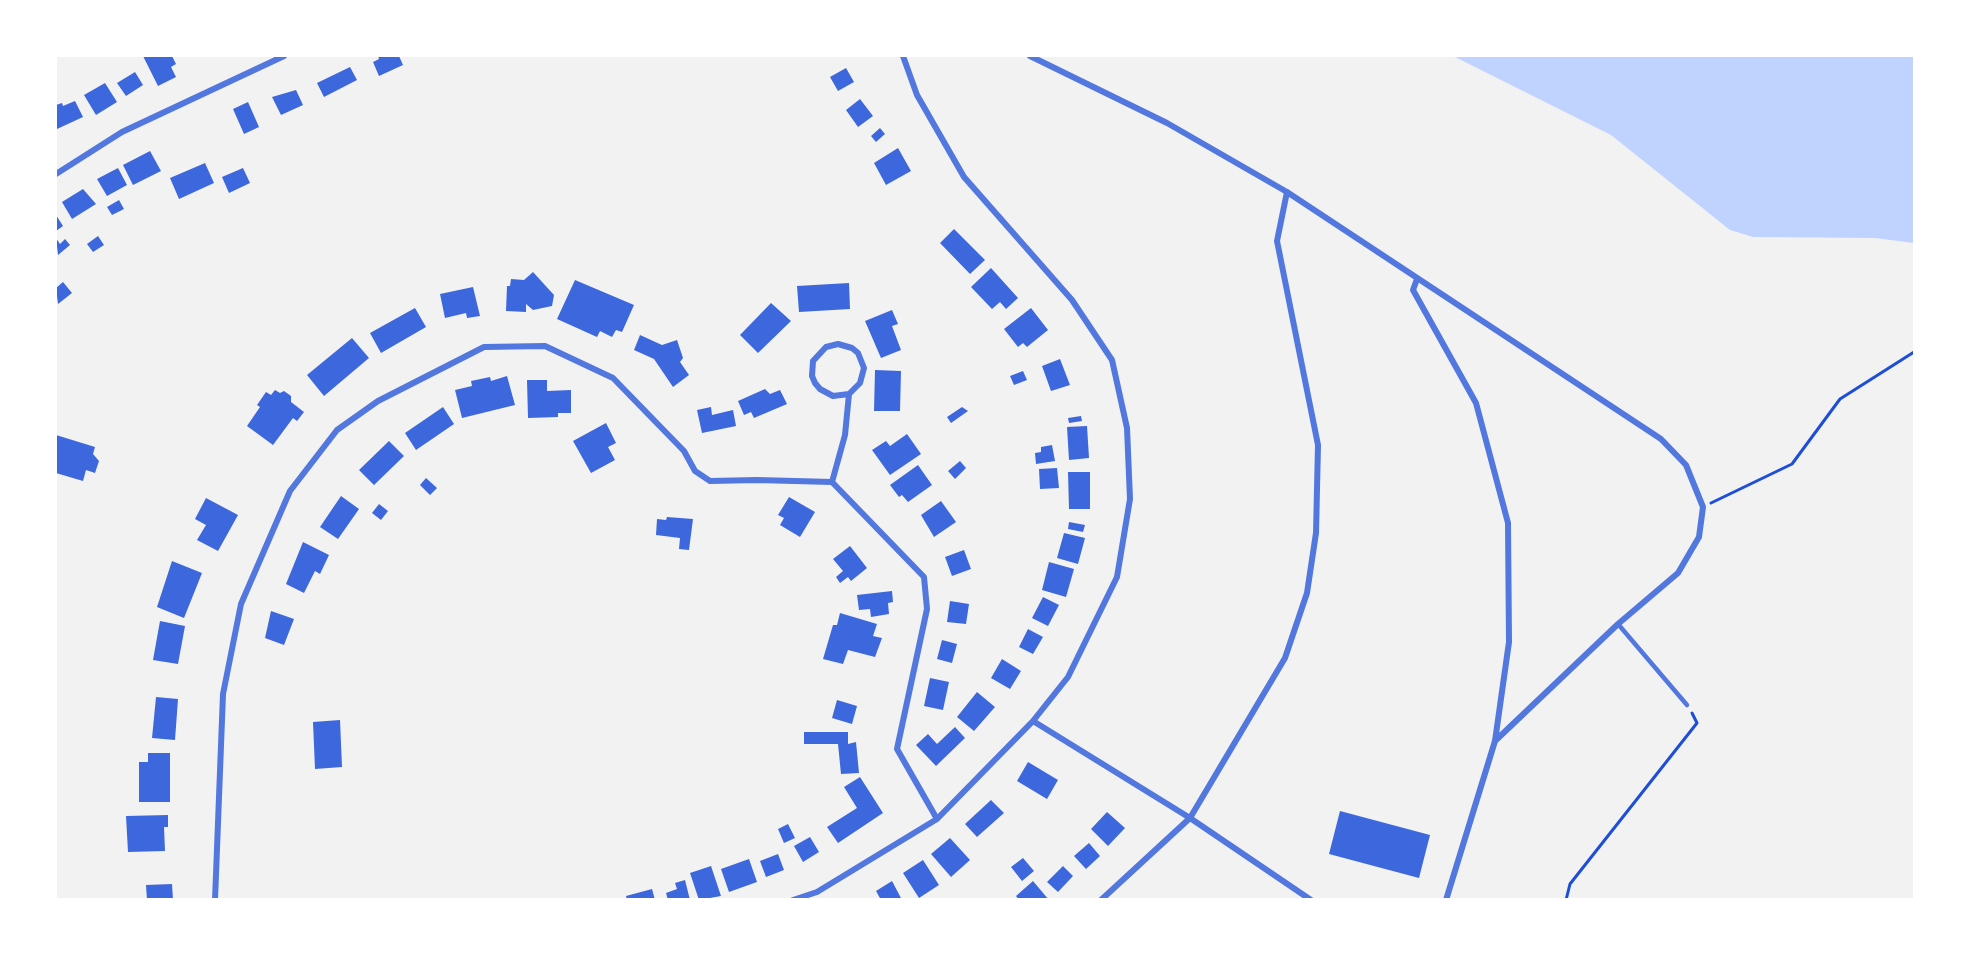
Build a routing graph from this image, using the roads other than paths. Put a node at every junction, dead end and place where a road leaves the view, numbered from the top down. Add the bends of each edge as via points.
1 (284, 56) edge
2 (903, 56) edge
3 (1030, 56) edge
4 (56, 174) edge
5 (1287, 192) junction
6 (1417, 279) junction
7 (849, 394) junction
8 (832, 482) junction
9 (1618, 624) junction
10 (1687, 705) road end
11 (1033, 721) junction
12 (1495, 741) junction
13 (1190, 818) junction
14 (936, 819) junction
15 (215, 900) edge
16 (793, 900) edge
17 (1101, 900) edge
18 (1311, 900) edge
19 (1446, 900) edge

1 - 4 street via 122,132
2 - 11 street via 917,95 964,177 1072,300 1112,360 1127,428 1130,499 1117,577 1068,677
3 - 5 street via 1167,123
5 - 6 street
5 - 13 street via 1277,242 1318,445 1317,533 1307,593 1285,658
6 - 9 street via 1661,439 1686,465 1703,507 1699,537 1678,573
6 - 12 street via 1413,290 1476,403 1508,523 1509,642
7 - 7 street via 863,376 862,360 845,345 826,347 813,361 815,383 826,394
7 - 8 street via 846,435
8 - 14 street via 924,577 927,609 897,748
8 - 15 street via 710,482 694,471 684,451 613,378 545,345 484,347 378,401 337,430 290,491 241,604 223,694
9 - 10 lane
9 - 12 street
11 - 13 street
11 - 14 street
12 - 19 street
13 - 17 street
13 - 18 street
14 - 16 street via 817,892

